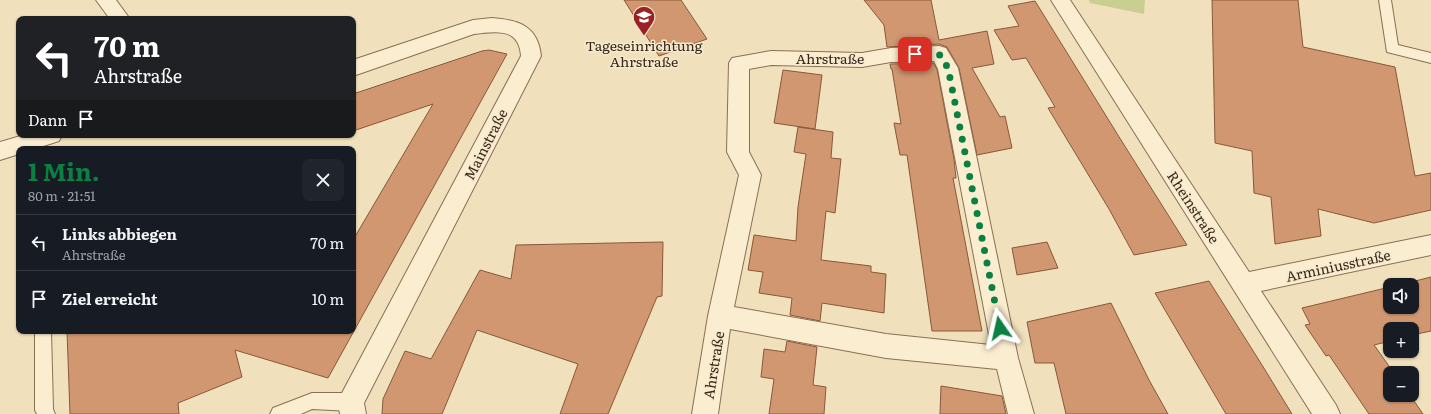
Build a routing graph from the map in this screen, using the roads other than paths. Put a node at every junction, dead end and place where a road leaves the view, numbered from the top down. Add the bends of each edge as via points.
1 (105, 0) edge
2 (1060, 0) edge
3 (1385, 0) edge
4 (118, 16) edge
5 (1431, 58) edge
6 (356, 67) edge
7 (42, 138) edge
8 (16, 146) edge
9 (16, 146) edge
10 (0, 151) edge
11 (1431, 245) edge
12 (1244, 284) junction
13 (720, 316) junction
14 (43, 334) edge
15 (1006, 358) junction
16 (352, 408) edge
17 (46, 414) edge
18 (279, 414) edge
19 (705, 414) edge
20 (1021, 414) edge
21 (1327, 414) edge

1 - 4 street
2 - 12 street, Rheinstraße
3 - 5 lane via 1392,48
6 - 16 street, Mainstraße via 488,24 499,24 518,31 527,37 532,47 531,56
7 - 9 street
8 - 10 street
11 - 12 street, Arminiusstraße
12 - 21 street, Rheinstraße
13 - 15 street, Ahrstraße via 886,346
13 - 15 street, Ahrstraße via 750,175 738,152 739,63 771,58 862,60 891,54 939,54 948,68
13 - 19 street, Ahrstraße
14 - 17 lane
15 - 20 street, Ahrstraße
16 - 18 lane via 312,401

